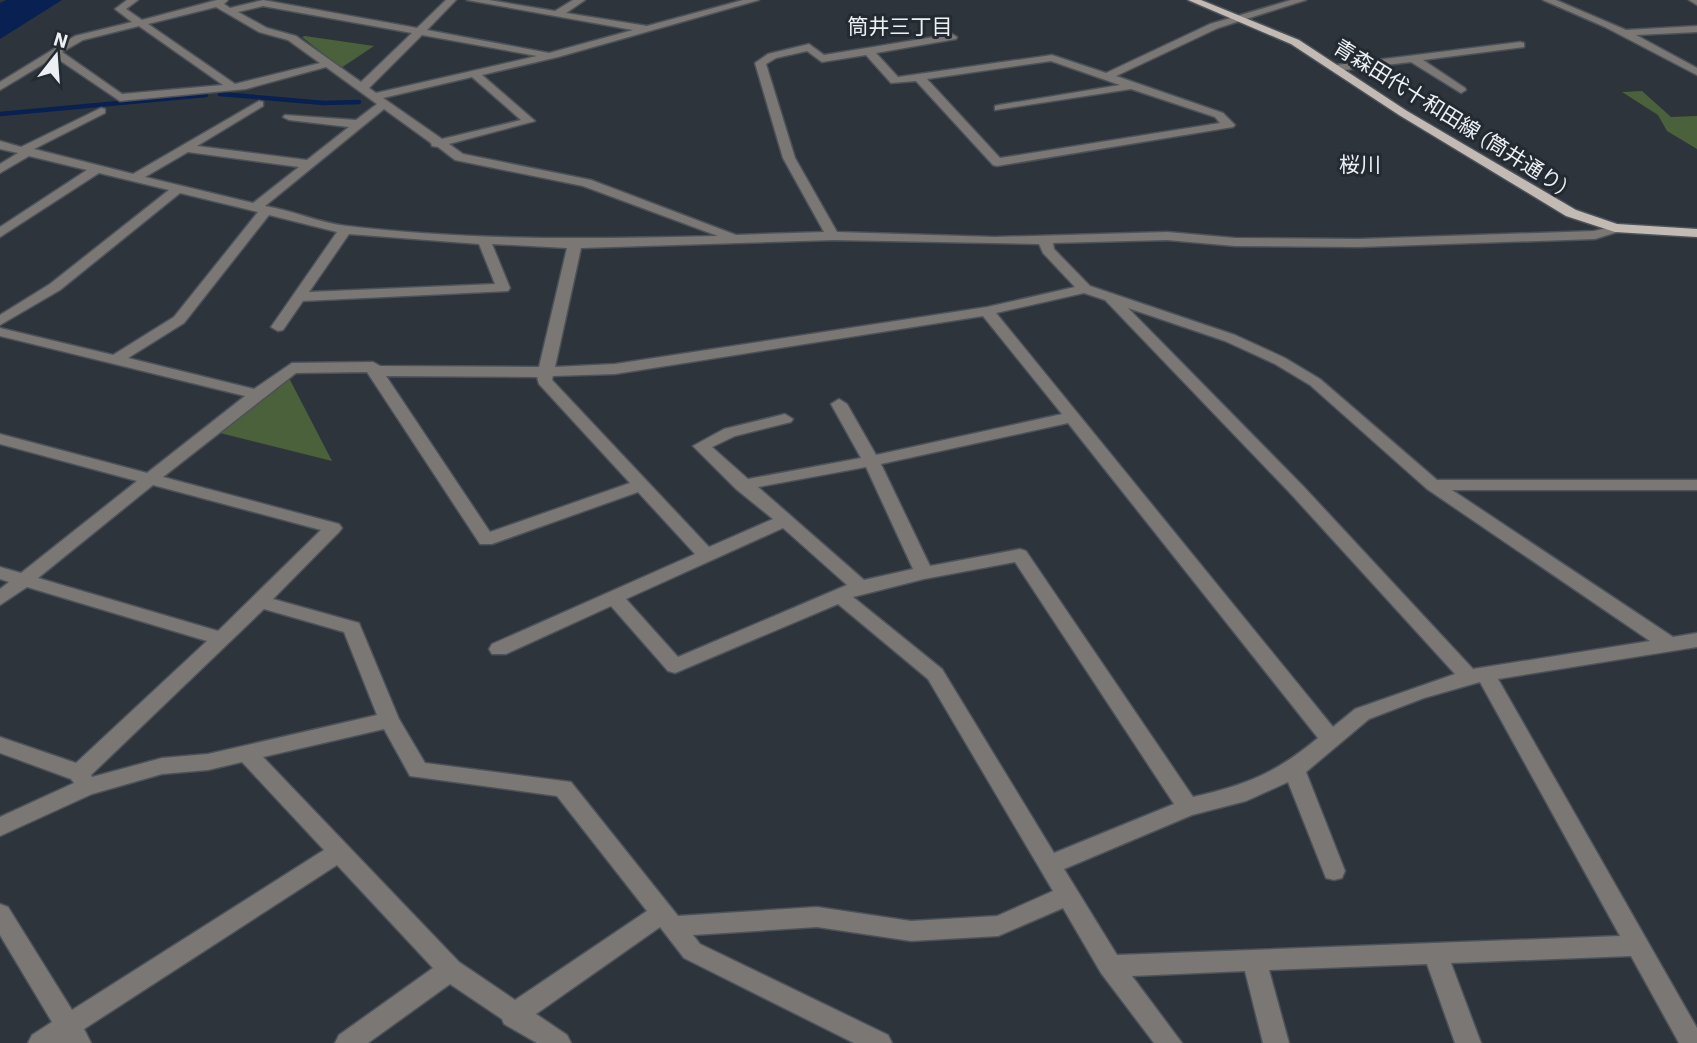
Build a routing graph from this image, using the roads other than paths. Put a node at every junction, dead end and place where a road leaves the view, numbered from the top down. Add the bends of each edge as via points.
1 (133, 0) edge
2 (451, 0) edge
3 (472, 0) edge
4 (580, 0) edge
5 (754, 0) edge
6 (1193, 0) edge
7 (1301, 0) edge
8 (1548, 0) edge
9 (220, 2) edge
10 (228, 11) junction
11 (556, 14) junction
12 (1244, 19) junction
13 (139, 23) junction
14 (1697, 29) edge
15 (652, 30) junction
16 (420, 32) junction
17 (1622, 33) junction
18 (952, 37) dead end
19 (1520, 45) dead end
20 (55, 52) junction
21 (487, 53) junction
22 (870, 53) junction
23 (554, 55) junction
24 (1411, 57) junction
25 (327, 64) junction
26 (1336, 68) junction
27 (1697, 72) edge
28 (470, 75) junction
29 (919, 77) junction
30 (1105, 77) junction
31 (1132, 86) junction
32 (0, 87) edge
33 (233, 87) junction
34 (361, 89) junction
35 (1461, 90) dead end
36 (380, 99) junction
37 (259, 104) dead end
38 (999, 108) dead end
39 (101, 111) dead end
40 (289, 117) dead end
41 (357, 124) junction
42 (436, 144) junction
43 (0, 145) edge
44 (186, 148) junction
45 (26, 150) junction
46 (307, 164) junction
47 (99, 168) junction
48 (0, 169) edge
49 (137, 177) junction
50 (178, 189) junction
51 (261, 209) junction
52 (1615, 228) junction
53 (345, 230) junction
54 (0, 233) edge
55 (1697, 233) edge
56 (833, 236) junction
57 (740, 238) junction
58 (484, 240) junction
59 (1045, 240) junction
60 (575, 244) junction
61 (1085, 289) junction
62 (1108, 296) junction
63 (298, 297) junction
64 (987, 311) junction
65 (0, 321) edge
66 (278, 327) dead end
67 (0, 332) edge
68 (115, 360) junction
69 (374, 371) junction
70 (544, 372) junction
71 (257, 394) junction
72 (839, 404) dead end
73 (1072, 417) junction
74 (785, 419) dead end
75 (0, 439) edge
76 (871, 461) junction
77 (152, 478) junction
78 (640, 485) junction
79 (742, 485) junction
80 (1433, 485) junction
81 (1697, 485) edge
82 (783, 521) junction
83 (705, 554) junction
84 (0, 573) edge
85 (924, 573) junction
86 (23, 580) junction
87 (850, 592) junction
88 (613, 597) junction
89 (0, 599) edge
90 (260, 602) junction
91 (222, 639) junction
92 (1697, 640) edge
93 (1669, 644) junction
94 (499, 649) dead end
95 (1477, 675) junction
96 (389, 720) junction
97 (1330, 738) junction
98 (0, 745) edge
99 (247, 754) junction
100 (1294, 771) junction
101 (82, 780) junction
102 (1188, 807) junction
103 (0, 827) edge
104 (341, 851) junction
105 (1050, 865) junction
106 (1334, 871) dead end
107 (1067, 894) junction
108 (0, 914) edge
109 (667, 919) junction
110 (1636, 947) junction
111 (1435, 954) junction
112 (1254, 960) junction
113 (1110, 966) junction
114 (450, 970) junction
115 (513, 1016) junction
116 (72, 1035) edge
117 (41, 1043) edge
118 (348, 1043) edge
119 (558, 1043) edge
120 (878, 1043) edge
121 (1169, 1043) edge
122 (1276, 1043) edge
123 (1468, 1043) edge
124 (1692, 1043) edge

1 - 13 street via 120,9
2 - 16 street
3 - 11 street
4 - 11 street
5 - 15 street
6 - 12 main road, 青森田代十和田線 (筒井通り)
7 - 12 street
8 - 17 street
9 - 10 street
9 - 13 street
10 - 16 street via 263,2
10 - 25 street via 263,30 292,38
11 - 15 street
12 - 26 main road, 青森田代十和田線 (筒井通り) via 1295,42
12 - 30 street via 1214,26
13 - 20 street via 79,38
13 - 33 street
14 - 17 street
15 - 23 street
16 - 21 street
16 - 34 street
17 - 27 street
18 - 22 street
19 - 24 street
20 - 32 street
20 - 33 street via 120,98
21 - 23 street
21 - 28 street
22 - 29 street via 895,81
22 - 56 street via 822,59 809,47 760,63 789,158
23 - 28 street
24 - 26 street
24 - 35 street
25 - 33 street
25 - 34 street
26 - 52 main road, 青森田代十和田線 (筒井通り) via 1525,187 1571,213
28 - 36 street
28 - 42 street via 529,121
29 - 30 street via 1052,58
29 - 31 street via 997,162 1229,125 1219,115
30 - 31 street
31 - 38 street
34 - 36 street
36 - 41 street
36 - 42 street
37 - 44 street
39 - 45 street
40 - 41 street
41 - 46 street
42 - 57 street via 459,157 587,183
43 - 45 street
44 - 46 street
44 - 49 street
45 - 47 street
45 - 48 street
46 - 51 street
47 - 49 street
47 - 54 street
49 - 50 street
50 - 51 street
50 - 65 street via 55,287
51 - 53 street
51 - 68 street via 179,320
52 - 55 main road, 青森田代十和田線 (筒井通り)
52 - 59 street via 1595,235 1416,242 1235,242 1167,236
53 - 58 street
53 - 63 street
56 - 57 street
56 - 59 street
57 - 60 street
58 - 60 street
58 - 63 street via 503,288
59 - 61 street via 1048,250
60 - 70 street
61 - 62 street
61 - 64 street
62 - 80 street via 1230,338 1280,361 1315,382
62 - 95 street
63 - 66 street
64 - 70 street via 615,369
64 - 73 street
67 - 68 street
68 - 71 street
69 - 70 street
69 - 71 street via 373,367 292,368
69 - 78 street via 486,540
70 - 78 street via 544,381
71 - 77 street
72 - 76 street
73 - 76 street
73 - 97 street
74 - 79 street via 730,432 701,446
75 - 77 street
76 - 79 street
76 - 85 street
77 - 86 street
77 - 90 street via 333,528
78 - 83 street
79 - 82 street
80 - 81 street
80 - 93 street
82 - 83 street
82 - 87 street
83 - 88 street
84 - 86 street
85 - 87 street
85 - 102 street via 1020,555
86 - 89 street
86 - 91 street
87 - 88 street via 675,666
87 - 105 street via 935,674
88 - 94 street
90 - 91 street
90 - 96 street via 352,628
91 - 101 street
92 - 93 street
93 - 95 street
95 - 97 street via 1362,714
95 - 110 street
96 - 99 street
96 - 109 street via 418,770 563,788
97 - 100 street
98 - 101 street
99 - 101 street
99 - 104 street
100 - 102 street via 1238,795
100 - 106 street
101 - 103 street
102 - 105 street
104 - 114 street
104 - 116 street
105 - 107 street
107 - 109 street via 998,926 911,931 817,917
107 - 113 street
108 - 116 street
109 - 115 street
109 - 120 street via 692,951
110 - 111 street
110 - 124 street
111 - 112 street
111 - 123 street
112 - 113 street
112 - 122 street
113 - 121 street
114 - 115 street
114 - 118 street
115 - 119 street
116 - 117 street

